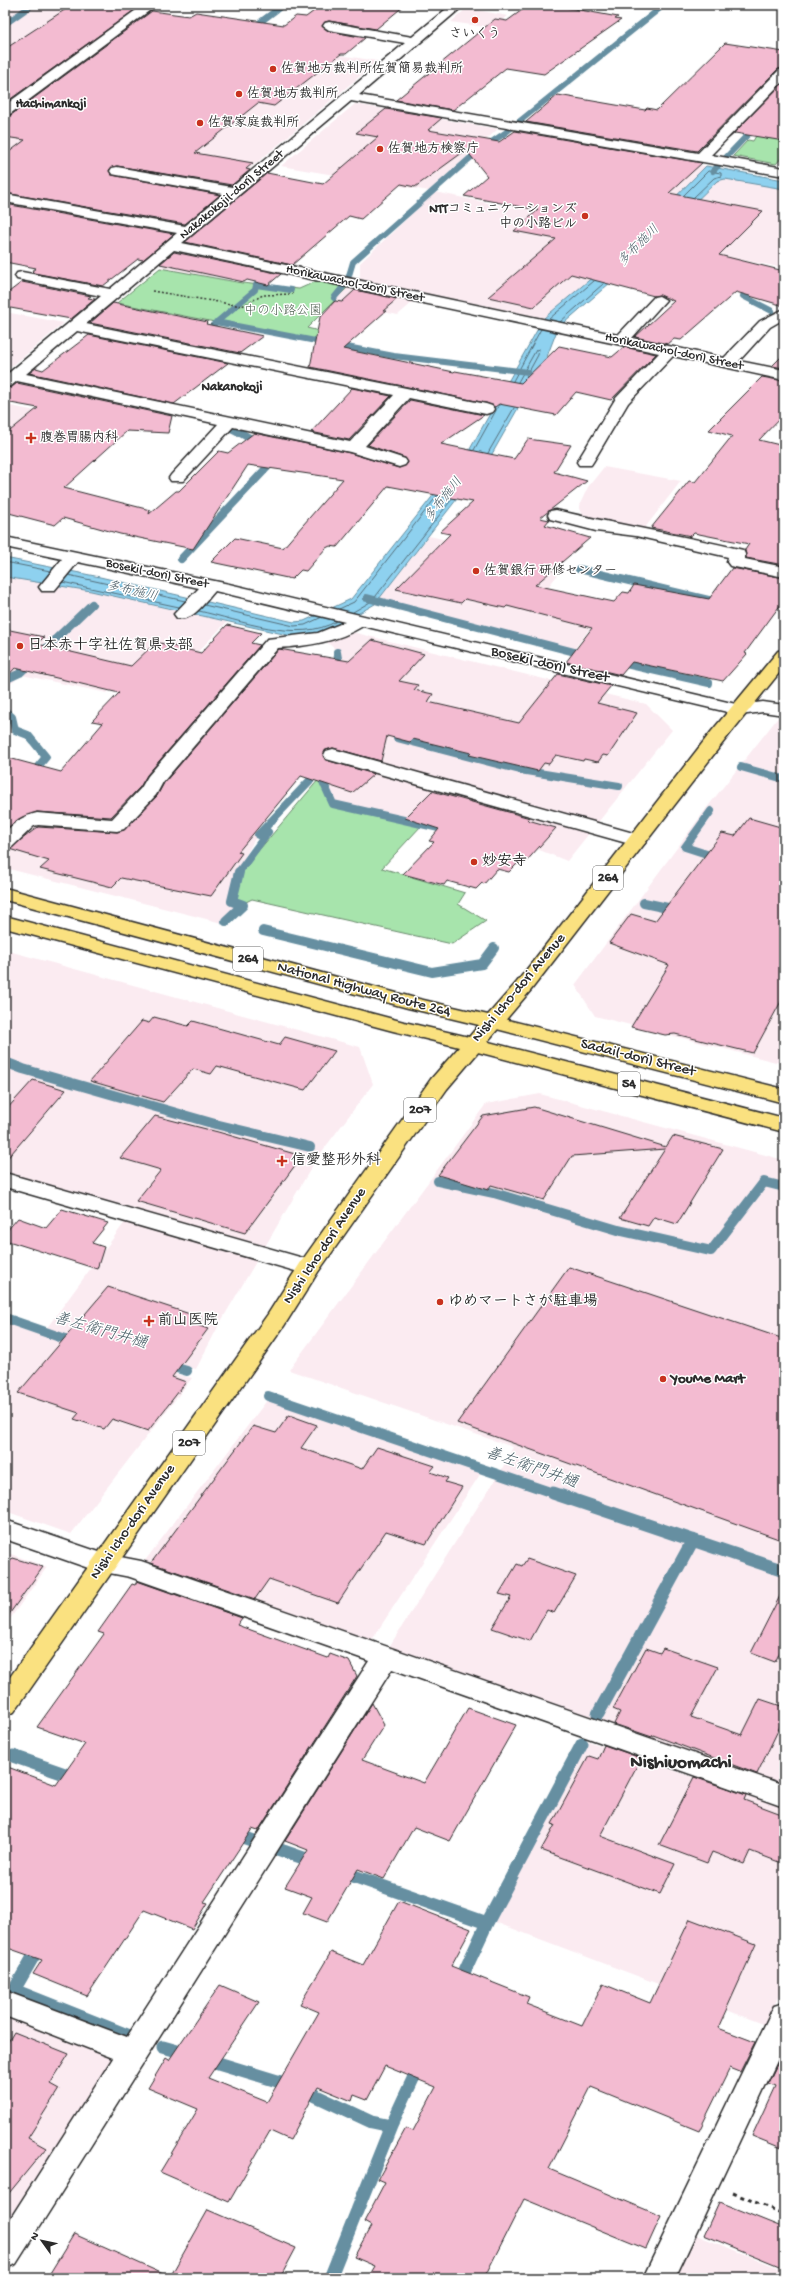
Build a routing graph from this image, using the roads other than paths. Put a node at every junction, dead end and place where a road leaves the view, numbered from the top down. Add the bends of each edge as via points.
1 (151, 5) edge
2 (458, 5) edge
3 (330, 26) dead end
4 (415, 41) junction
5 (784, 73) edge
6 (349, 97) junction
7 (5, 111) edge
8 (706, 159) junction
9 (117, 171) dead end
10 (784, 172) edge
11 (235, 192) junction
12 (5, 198) edge
13 (188, 231) junction
14 (172, 245) junction
15 (22, 276) dead end
16 (119, 289) junction
17 (659, 300) dead end
18 (784, 313) edge
19 (75, 326) junction
20 (621, 341) junction
21 (669, 351) junction
22 (728, 363) junction
23 (784, 375) edge
24 (10, 380) edge
25 (405, 393) junction
26 (486, 409) dead end
27 (226, 425) junction
28 (354, 448) junction
29 (585, 462) dead end
30 (400, 466) dead end
31 (177, 478) dead end
32 (556, 515) dead end
33 (5, 542) edge
34 (69, 562) junction
35 (784, 572) edge
36 (48, 587) dead end
37 (206, 591) junction
38 (184, 614) dead end
39 (360, 620) junction
40 (784, 655) edge
41 (740, 710) junction
42 (784, 710) edge
43 (334, 755) dead end
44 (637, 840) junction
45 (5, 843) edge
46 (5, 894) edge
47 (5, 922) edge
48 (492, 1022) junction
49 (473, 1044) junction
50 (784, 1096) edge
51 (784, 1125) edge
52 (5, 1180) edge
53 (309, 1267) junction
54 (5, 1529) edge
55 (103, 1563) junction
56 (384, 1658) junction
57 (5, 1705) edge
58 (784, 1796) edge
59 (5, 2002) edge
60 (784, 2015) edge
61 (134, 2053) junction
62 (5, 2254) edge
63 (659, 2278) edge

1 - 7 street
2 - 4 street, Nakakokoji(-dori) Street
3 - 4 street
4 - 6 street, Nakakokoji(-dori) Street
5 - 8 street
6 - 8 street
6 - 11 street, Nakakokoji(-dori) Street
8 - 10 street
9 - 11 street
11 - 13 street, Nakakokoji(-dori) Street
12 - 13 street
13 - 14 street, Nakakokoji(-dori) Street
14 - 16 street, Nakakokoji(-dori) Street
14 - 20 street, Horikawacho(-dori) Street
15 - 16 street
16 - 19 street, Nakakokoji(-dori) Street
17 - 20 street
18 - 22 street via 765,324
19 - 24 street, Nakakokoji(-dori) Street
19 - 25 street
20 - 21 street, Horikawacho(-dori) Street
21 - 22 street, Horikawacho(-dori) Street
21 - 29 street via 622,401
22 - 23 street, Horikawacho(-dori) Street
24 - 27 street via 125,399
25 - 26 street
25 - 28 street
27 - 28 street
27 - 31 street
28 - 30 street
32 - 35 street via 596,526 636,531 737,554 736,562
33 - 34 street, Boseki(-dori) Street
34 - 36 street
34 - 37 street, Boseki(-dori) Street
37 - 38 street
37 - 39 street, Boseki(-dori) Street via 309,608
39 - 41 street, Boseki(-dori) Street
39 - 45 street via 327,638 273,642 155,780 149,791 117,825 37,818 27,822
40 - 41 main road, 264
41 - 42 street via 763,707
41 - 44 main road, Nishi Icho-dori Avenue / 264
43 - 44 street
44 - 48 main road, Nishi Icho-dori Avenue / 264 via 524,986
46 - 48 main road, National Highway Route 264 / 264 via 400,1000
47 - 49 main road, National Highway Route 264 / 264 via 392,1025
48 - 49 main road, Nishi Icho-dori Avenue / 264
48 - 50 main road, Sadai(-dori) Street / 54
49 - 51 main road, Sadai(-dori) Street / 54
49 - 53 main road, Nishi Icho-dori Avenue / 207 via 439,1084
52 - 53 street
53 - 55 main road, Nishi Icho-dori Avenue / 207 via 276,1320
54 - 55 street
55 - 56 street via 132,1568
55 - 57 main road, Nishi Icho-dori Avenue / 207
56 - 58 street
56 - 61 street
59 - 61 street
60 - 63 street
61 - 62 street

